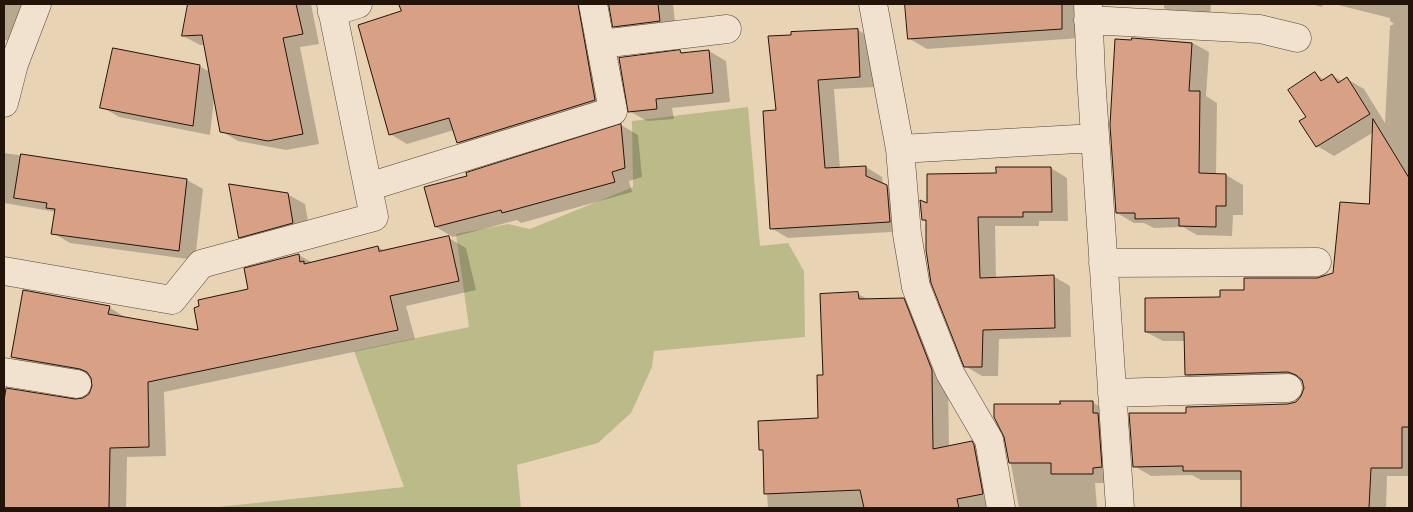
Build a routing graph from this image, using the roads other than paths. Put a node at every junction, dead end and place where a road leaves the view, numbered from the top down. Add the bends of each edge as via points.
1 (36, 4) edge
2 (593, 4) edge
3 (872, 4) edge
4 (340, 6) edge
5 (1088, 12) edge
6 (728, 29) dead end
7 (1297, 38) dead end
8 (601, 44) junction
9 (9, 63) edge
10 (4, 103) edge
11 (1095, 138) junction
12 (900, 149) junction
13 (368, 187) junction
14 (1317, 262) dead end
15 (1104, 263) junction
16 (4, 271) edge
17 (4, 372) edge
18 (77, 384) dead end
19 (1288, 388) dead end
20 (1112, 393) junction
21 (1001, 508) edge
22 (1120, 508) edge

1 - 9 street
2 - 8 street
3 - 12 street
4 - 13 street
5 - 7 street via 1260,28
5 - 11 street
6 - 8 street
8 - 13 street via 613,111
9 - 10 street
11 - 12 street
11 - 15 street
12 - 21 street via 907,234 916,287 950,373 989,440
13 - 16 street via 374,217 200,264 172,300
14 - 15 street
15 - 20 street
17 - 18 street
19 - 20 street
20 - 22 street

